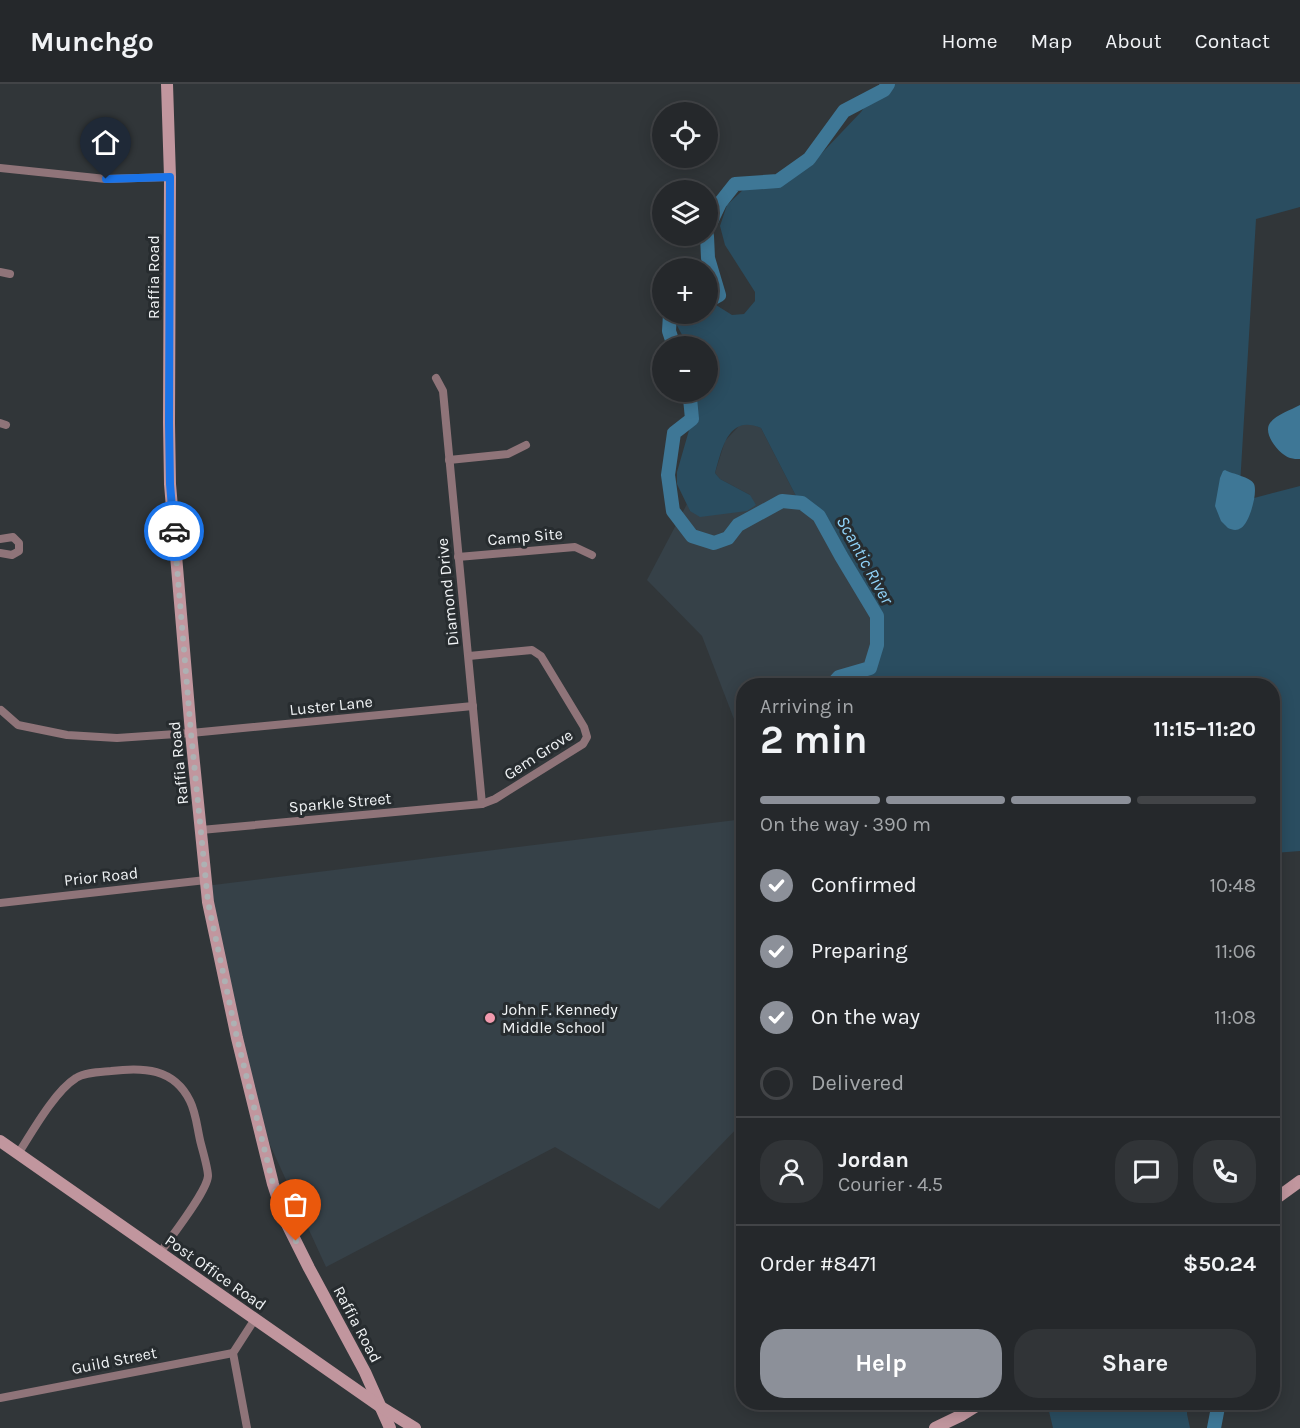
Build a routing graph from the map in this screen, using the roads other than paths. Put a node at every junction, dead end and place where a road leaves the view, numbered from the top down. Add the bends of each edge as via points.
1 (167, 84) edge
2 (0, 168) edge
3 (170, 177) junction
4 (0, 272) edge
5 (10, 274) dead end
6 (436, 378) dead end
7 (526, 445) dead end
8 (449, 460) junction
9 (0, 539) edge
10 (0, 553) edge
11 (592, 555) dead end
12 (458, 557) junction
13 (469, 656) junction
14 (473, 706) junction
15 (1, 710) edge
16 (191, 733) junction
17 (482, 804) junction
18 (201, 830) junction
19 (206, 880) junction
20 (0, 903) edge
21 (0, 1141) edge
22 (18, 1154) junction
23 (1300, 1181) edge
24 (1280, 1196) edge
25 (160, 1253) junction
26 (255, 1319) junction
27 (233, 1353) junction
28 (0, 1398) edge
29 (381, 1407) junction
30 (970, 1410) edge
31 (247, 1428) edge
32 (390, 1428) edge
33 (415, 1428) edge
34 (935, 1428) edge

1 - 3 main road, Raffia Road
2 - 3 street via 106,179
3 - 16 main road, Raffia Road via 170,484
4 - 5 street
6 - 8 street, Diamond Drive via 443,391
7 - 8 street via 508,454
8 - 12 street, Diamond Drive
9 - 10 street via 13,537 19,543 19,551 12,555
11 - 12 street, Camp Site via 574,547
12 - 13 street, Diamond Drive
13 - 14 street, Diamond Drive
13 - 17 street, Gem Grove via 532,650 541,656 587,737 583,744
14 - 16 street, Luster Lane
14 - 17 street, Diamond Drive
15 - 16 street, Luster Lane via 18,725 67,735 117,738
16 - 18 main road, Raffia Road
17 - 18 street, Sparkle Street
18 - 19 main road, Raffia Road
19 - 20 street, Prior Road
19 - 29 main road, Raffia Road via 237,1038 284,1218
21 - 22 main road, Post Office Road
22 - 25 main road, Post Office Road
22 - 25 street via 64,1087 78,1077 134,1068 165,1075 178,1084 194,1114 208,1176 203,1190
23 - 24 main road
25 - 26 main road, Post Office Road
26 - 27 street
26 - 29 main road, Post Office Road
27 - 28 street, Guild Street
27 - 31 street
29 - 32 main road, Raffia Road
29 - 33 main road, Post Office Road
30 - 34 main road

